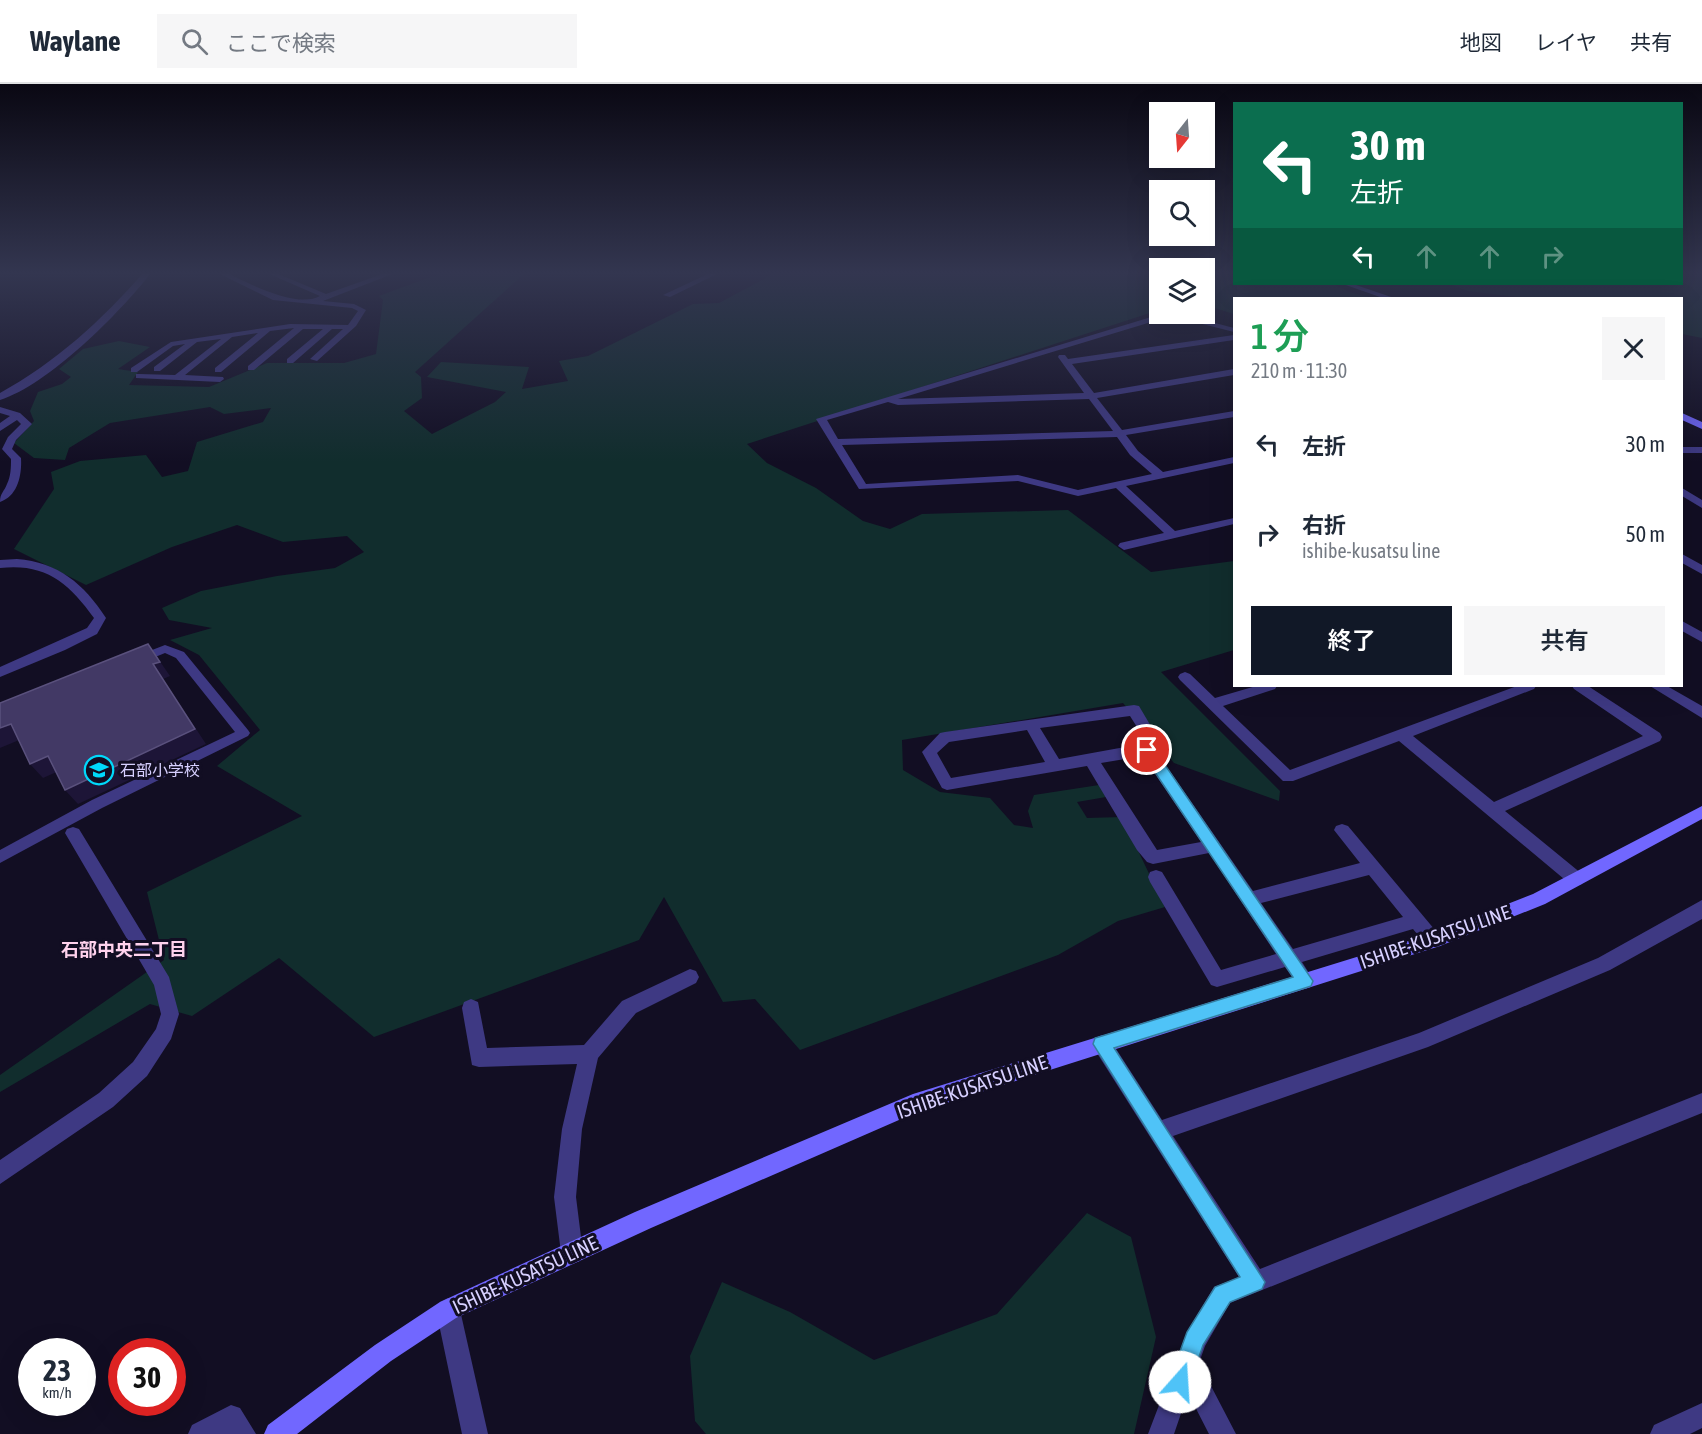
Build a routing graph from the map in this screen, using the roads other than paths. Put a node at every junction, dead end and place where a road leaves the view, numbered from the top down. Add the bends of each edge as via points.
1 (86, 336) edge
2 (224, 336) edge
3 (230, 336) edge
4 (261, 336) edge
5 (290, 336) edge
6 (319, 336) edge
7 (339, 336) edge
8 (1095, 336) edge
9 (1233, 337) edge
10 (194, 340) junction
11 (1055, 348) junction
12 (314, 358) dead end
13 (290, 361) dead end
14 (1066, 362) junction
15 (251, 368) dead end
16 (157, 369) dead end
17 (1233, 372) edge
18 (176, 378) junction
19 (1091, 396) junction
20 (0, 397) edge
21 (887, 399) junction
22 (0, 410) edge
23 (1233, 414) edge
24 (17, 415) junction
25 (1683, 416) edge
26 (1702, 426) edge
27 (0, 428) edge
28 (1121, 434) junction
29 (835, 442) junction
30 (1683, 450) edge
31 (1702, 450) edge
32 (1233, 460) edge
33 (1161, 476) junction
34 (1119, 485) junction
35 (1683, 492) edge
36 (0, 499) edge
37 (1702, 505) edge
38 (1233, 521) edge
39 (1173, 535) junction
40 (1124, 546) dead end
41 (1683, 559) edge
42 (0, 564) edge
43 (1702, 570) edge
44 (1683, 626) edge
45 (1702, 638) edge
46 (121, 667) edge
47 (0, 672) edge
48 (1185, 677) dead end
49 (1267, 687) edge
50 (1526, 687) edge
51 (1580, 687) edge
52 (1659, 687) edge
53 (1213, 704) junction
54 (1702, 713) edge
55 (1031, 725) junction
56 (1401, 734) junction
57 (1147, 750) junction
58 (1091, 759) junction
59 (1055, 765) junction
60 (1492, 810) junction
61 (1702, 812) edge
62 (70, 827) junction
63 (1341, 830) dead end
64 (1213, 846) junction
65 (0, 857) edge
66 (1372, 867) junction
67 (1156, 877) dead end
68 (1576, 879) junction
69 (1249, 899) junction
70 (1702, 907) edge
71 (1417, 920) junction
72 (1434, 941) junction
73 (1290, 959) junction
74 (690, 977) dead end
75 (1305, 981) junction
76 (471, 1008) dead end
77 (1102, 1044) junction
78 (590, 1053) junction
79 (1699, 1109) edge
80 (1159, 1131) junction
81 (0, 1173) edge
82 (573, 1253) junction
83 (1255, 1282) junction
84 (448, 1311) junction
85 (1186, 1364) junction
86 (1702, 1415) edge
87 (201, 1434) edge
88 (243, 1434) edge
89 (277, 1434) edge
90 (475, 1434) edge
91 (1161, 1434) edge
92 (1223, 1434) edge
93 (1663, 1434) edge

1 - 20 street via 68,353
2 - 10 lane
3 - 18 lane
4 - 18 lane via 219,375
5 - 15 lane
6 - 13 lane
7 - 12 lane
8 - 11 street
9 - 14 street
10 - 16 lane
10 - 18 lane via 171,344 136,373
11 - 14 street
11 - 21 street
14 - 19 street
17 - 19 street
19 - 21 street via 898,402
19 - 28 street
21 - 29 street via 821,419
22 - 24 street
23 - 28 street
24 - 27 street
24 - 36 street via 27,424 7,449 16,458 17,475
25 - 26 main road
28 - 29 street
28 - 33 street via 1134,453
29 - 34 street via 863,487 1018,478 1078,493
30 - 31 street
32 - 33 street
33 - 34 street
34 - 39 street
35 - 37 street
38 - 39 street
39 - 40 street
41 - 43 street
42 - 47 street via 31,562 50,569 83,593 100,618 92,631
44 - 45 street
46 - 62 lane via 165,649 180,655 243,733
48 - 53 street
49 - 53 street
50 - 56 street
51 - 60 street via 1655,737
52 - 54 street
53 - 56 street via 1288,777
55 - 57 street via 1134,710 1155,746
55 - 59 street
55 - 59 street via 945,737 929,752 947,784
56 - 60 street
57 - 58 street
57 - 64 street
58 - 59 street
58 - 64 street via 1153,857
60 - 68 street
61 - 68 main road, ISHIBE-KUSATSU LINE
62 - 65 lane
62 - 81 street via 163,983 170,1014 164,1033 140,1069 105,1100
63 - 66 street
64 - 69 street
66 - 69 street
66 - 71 street
67 - 73 street via 1216,979
68 - 72 main road, ISHIBE-KUSATSU LINE via 1539,899
69 - 73 street
70 - 80 street via 1604,964 1421,1041
71 - 72 street
71 - 73 street
72 - 75 main road, ISHIBE-KUSATSU LINE
73 - 75 street
74 - 78 street via 629,1007
75 - 77 main road, ISHIBE-KUSATSU LINE
76 - 78 street via 478,1058
77 - 80 street
77 - 82 main road, ISHIBE-KUSATSU LINE via 913,1104
78 - 82 street via 572,1129 566,1197
79 - 83 street
80 - 83 street
82 - 84 main road, ISHIBE-KUSATSU LINE
83 - 85 street via 1222,1295 1195,1340
84 - 89 main road, ISHIBE-KUSATSU LINE via 383,1353
84 - 90 street
85 - 91 street
85 - 92 street
86 - 93 street
87 - 88 street via 231,1417

